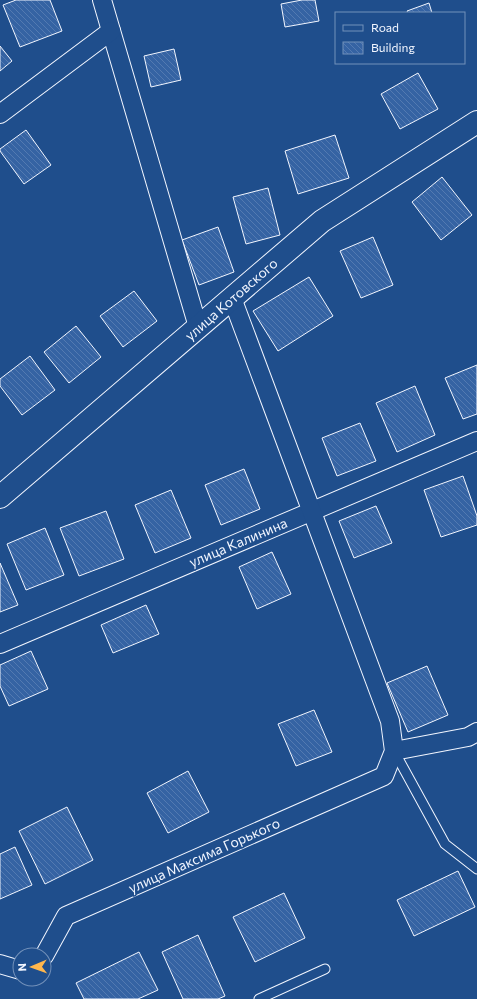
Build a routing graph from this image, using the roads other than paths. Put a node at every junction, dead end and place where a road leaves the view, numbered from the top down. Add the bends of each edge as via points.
1 (102, 0) edge
2 (111, 31) junction
3 (0, 114) edge
4 (477, 122) edge
5 (232, 298) junction
6 (198, 327) junction
7 (477, 441) edge
8 (0, 498) edge
9 (313, 510) junction
10 (0, 644) edge
11 (477, 732) edge
12 (394, 751) junction
13 (477, 870) edge
14 (49, 947) edge
15 (0, 964) edge
16 (12, 968) edge
17 (325, 969) dead end
18 (260, 999) edge

1 - 2 street
2 - 3 street
2 - 6 street
4 - 5 street, улица Котовского via 322,221
5 - 6 street, улица Котовского
5 - 9 street
6 - 8 street, улица Котовского
7 - 9 street, улица Калинина
9 - 10 street, улица Калинина
9 - 12 street via 390,721
11 - 12 street via 468,737
12 - 13 lane via 445,844
12 - 14 street, улица Максима Горького via 384,776 66,916
15 - 16 street
17 - 18 lane

